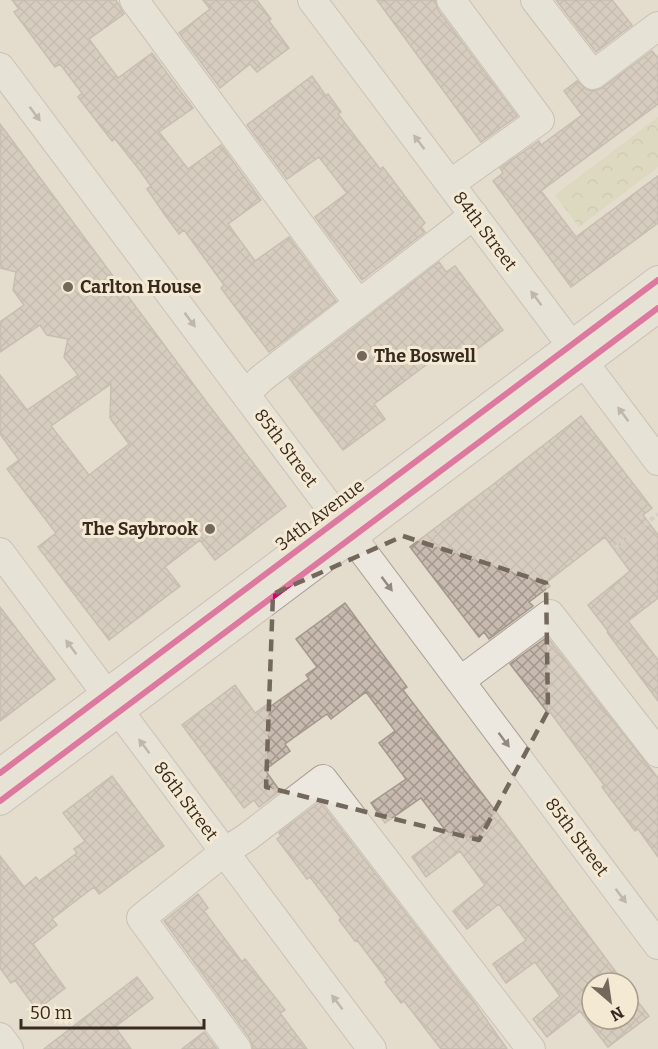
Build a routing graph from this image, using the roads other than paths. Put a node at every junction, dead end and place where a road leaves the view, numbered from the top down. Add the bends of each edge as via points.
1 (134, 0) edge
2 (312, 0) edge
3 (451, 0) edge
4 (536, 0) edge
5 (658, 26) edge
6 (0, 67) edge
7 (450, 184) junction
8 (474, 215) junction
9 (658, 280) edge
10 (358, 303) junction
11 (658, 308) edge
12 (578, 354) junction
13 (245, 394) junction
14 (658, 461) edge
15 (345, 529) junction
16 (0, 552) edge
17 (460, 681) junction
18 (113, 703) junction
19 (658, 753) edge
20 (0, 773) edge
21 (0, 801) edge
22 (224, 852) junction
23 (658, 945) edge
24 (0, 1037) edge
25 (9, 1049) edge
26 (237, 1049) edge
27 (372, 1049) edge
28 (531, 1049) edge

1 - 10 street
7 -> 2 street, 84th Street
3 - 7 street via 540,120
4 - 5 street via 593,75
6 -> 13 street, 85th Street
7 - 8 street, 84th Street
8 - 10 street
12 -> 8 street, 84th Street
9 - 12 street, 34th Avenue
10 - 13 street
11 - 12 street, 34th Avenue
14 -> 12 street, 84th Street
12 - 15 street, 34th Avenue
13 - 15 street, 85th Street
15 -> 17 street, 85th Street
15 - 18 street, 34th Avenue
18 -> 16 street, 86th Street
17 - 19 street via 550,614
17 -> 23 street, 85th Street
18 - 20 street, 34th Avenue
18 - 21 street, 34th Avenue
22 -> 18 street, 86th Street
22 - 26 street via 141,918
27 -> 22 street, 86th Street
22 - 28 street via 323,779
24 - 25 street

